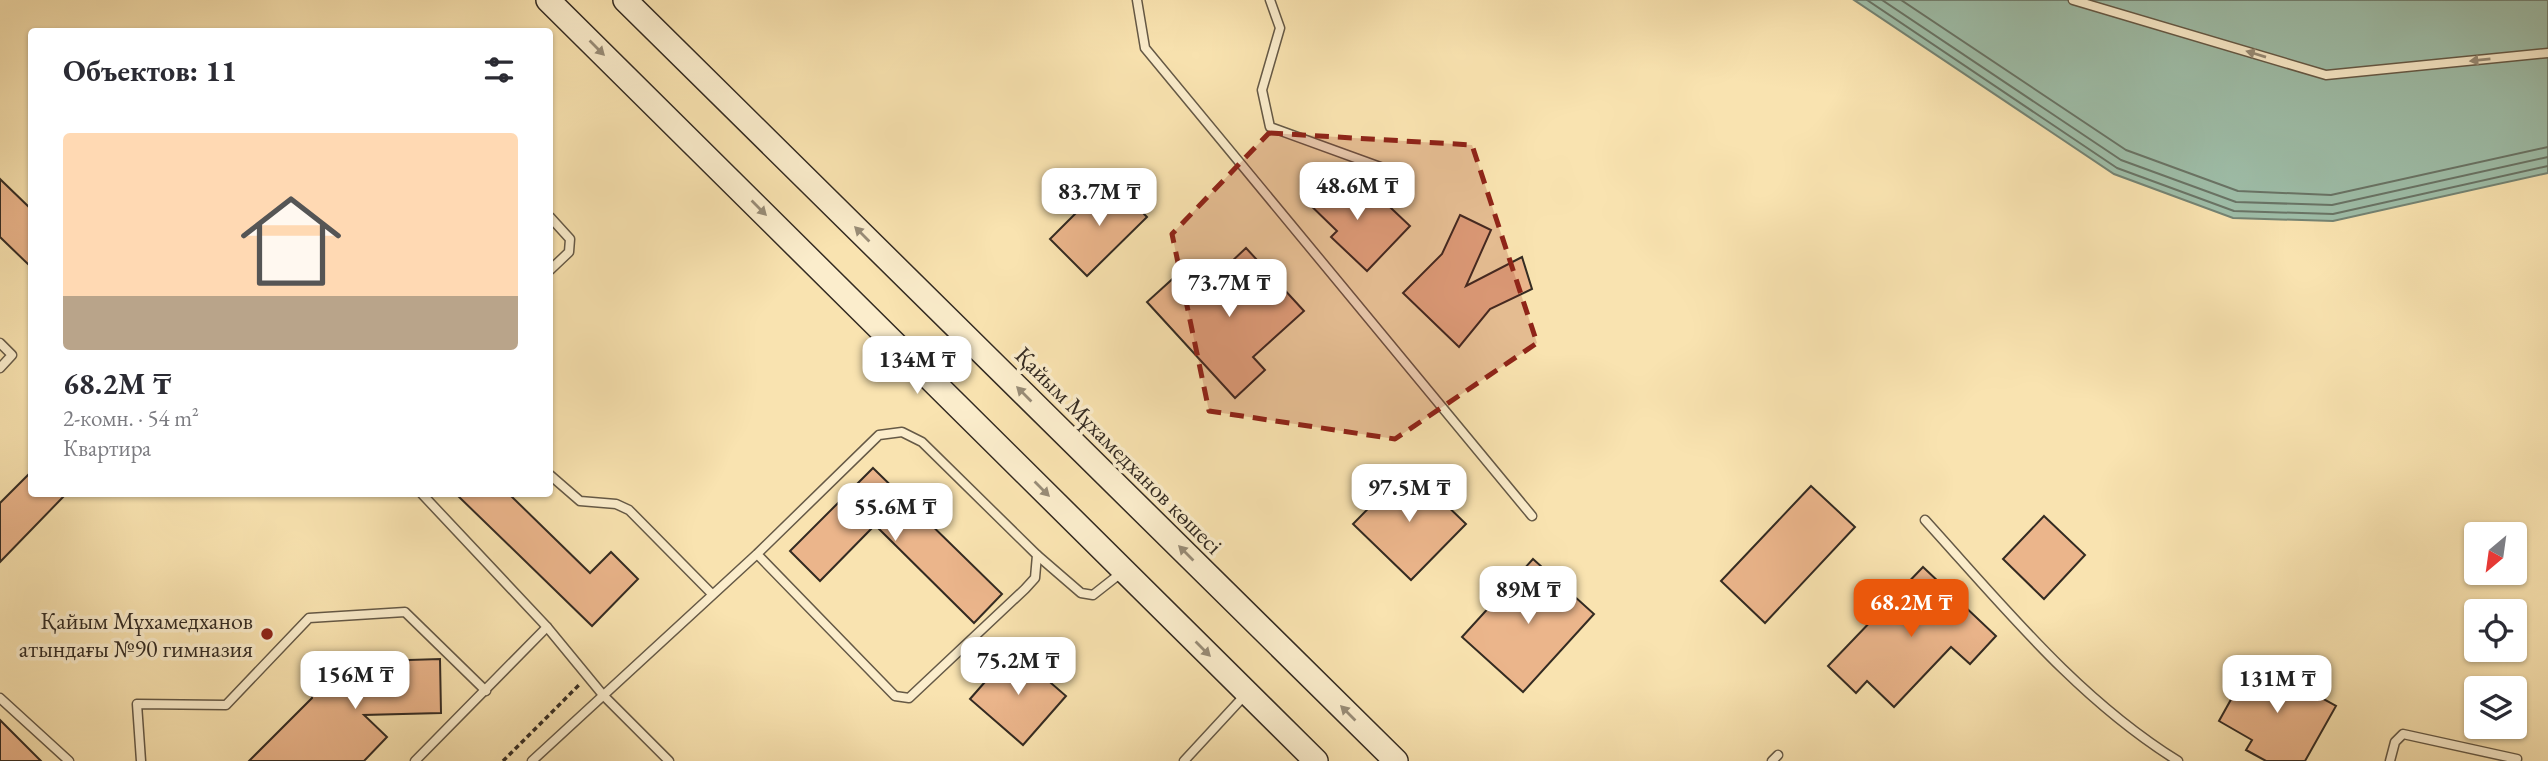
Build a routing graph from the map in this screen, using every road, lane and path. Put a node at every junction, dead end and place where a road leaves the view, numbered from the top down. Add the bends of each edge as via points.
1 (548, 0) edge
2 (625, 0) edge
3 (1137, 0) edge
4 (1270, 0) edge
5 (2073, 0) edge
6 (2548, 53) edge
7 (1394, 172) dead end
8 (553, 221) edge
9 (553, 267) edge
10 (0, 343) edge
11 (0, 368) edge
12 (553, 478) edge
13 (425, 497) edge
14 (1532, 516) dead end
15 (1925, 520) dead end
16 (757, 554) junction
17 (1037, 555) junction
18 (1124, 571) junction
19 (712, 594) junction
20 (547, 627) junction
21 (588, 676) junction
22 (486, 691) junction
23 (1247, 692) junction
24 (603, 695) junction
25 (0, 698) edge
26 (1308, 759) edge
27 (2517, 759) dead end
28 (69, 761) edge
29 (141, 761) edge
30 (415, 761) edge
31 (503, 761) edge
32 (532, 761) edge
33 (669, 761) edge
34 (1184, 761) edge
35 (1396, 761) edge
36 (2178, 761) edge
37 (2390, 761) edge

1 -> 18 main road
35 -> 2 main road, Қайым Мұхамедханов көшесі
3 - 14 lane via 1145,48
4 - 7 lane via 1280,28 1262,90 1270,127
6 -> 5 lane via 2326,75
8 - 9 lane via 570,239 569,252
10 - 11 lane via 12,355
12 - 19 lane via 580,501 616,504 629,510
13 - 20 lane
15 - 36 lane via 2064,673
16 - 17 lane via 879,435 902,432 922,442
16 - 17 lane via 895,696 909,698 1035,578
16 - 19 lane
17 - 18 lane via 1081,593 1093,595
18 -> 23 main road
19 - 24 lane
20 - 21 lane
20 - 22 lane
21 - 24 lane
21 - 31 path
22 - 29 lane via 405,612 309,618 226,705 136,704
22 - 30 lane
23 - 26 main road
23 - 34 lane
24 - 32 lane
24 - 33 lane
25 - 28 lane
27 - 37 lane via 2403,734 2395,742

